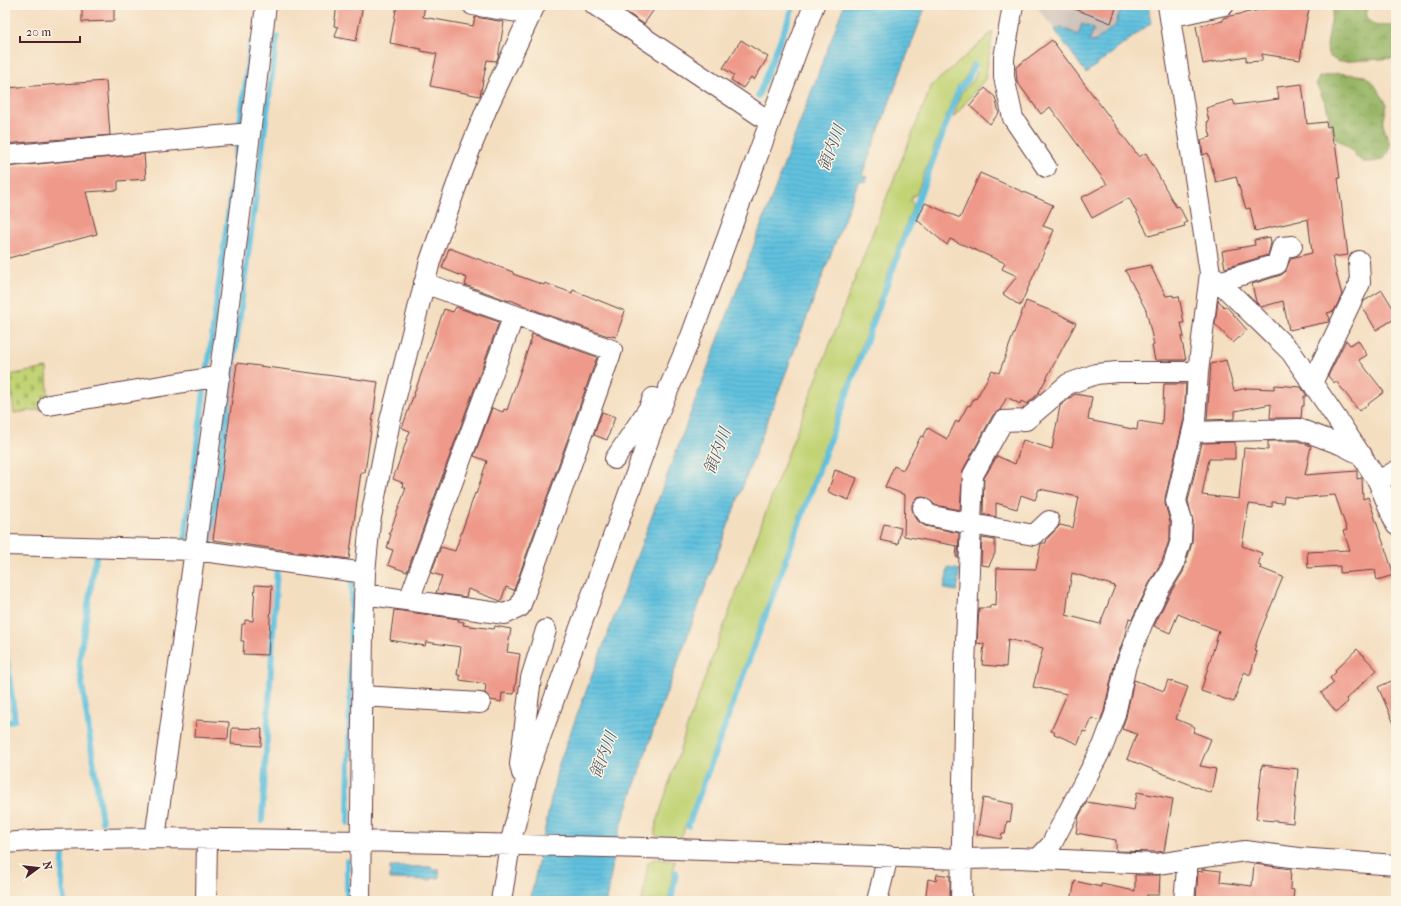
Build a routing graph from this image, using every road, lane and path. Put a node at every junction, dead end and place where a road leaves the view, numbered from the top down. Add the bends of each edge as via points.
1 (266, 5) edge
2 (473, 5) edge
3 (595, 5) edge
4 (814, 5) edge
5 (1013, 5) edge
6 (1224, 5) edge
7 (533, 9) edge
8 (1169, 11) edge
9 (770, 122) junction
10 (250, 133) junction
11 (5, 156) edge
12 (1046, 167) dead end
13 (1292, 246) dead end
14 (1359, 261) dead end
15 (1215, 278) junction
16 (424, 283) junction
17 (514, 315) junction
18 (1198, 372) junction
19 (220, 376) junction
20 (674, 377) junction
21 (1312, 383) junction
22 (49, 405) dead end
23 (1193, 432) junction
24 (1362, 455) junction
25 (615, 458) dead end
26 (1396, 471) edge
27 (1378, 480) junction
28 (923, 508) dead end
29 (1049, 521) dead end
30 (971, 524) junction
31 (1396, 525) edge
32 (5, 546) edge
33 (195, 550) junction
34 (365, 572) junction
35 (364, 594) junction
36 (409, 600) junction
37 (546, 630) dead end
38 (362, 696) junction
39 (480, 703) dead end
40 (525, 786) junction
41 (155, 838) junction
42 (207, 839) junction
43 (360, 841) junction
44 (5, 843) edge
45 (510, 845) junction
46 (888, 856) junction
47 (961, 859) junction
48 (1038, 859) junction
49 (1188, 859) junction
50 (1396, 865) edge
51 (206, 901) edge
52 (360, 901) edge
53 (501, 901) edge
54 (877, 901) edge
55 (961, 901) edge
56 (1184, 901) edge

1 - 10 street
2 - 7 street
3 - 9 street
4 - 9 street
5 - 12 street via 1004,58 1004,77 1013,118
6 - 8 street
7 - 16 street via 463,166
8 - 15 street
9 - 20 street
10 - 11 street
10 - 19 street
13 - 15 street via 1282,247 1277,264
14 - 21 street via 1360,283
15 - 18 street
15 - 21 street via 1291,352
16 - 17 street
16 - 34 street via 390,421 371,514
17 - 36 street
17 - 36 street via 612,350 520,607 505,614
18 - 23 street
18 - 30 street via 1096,374 1068,384 1026,420 1003,421 973,475
19 - 22 street
19 - 33 street
20 - 25 street via 657,387 649,408
20 - 40 street via 657,416 529,768
21 - 24 street
23 - 24 street via 1299,430
23 - 48 street via 1176,501 1182,522 1181,540 1173,566 1142,624 1126,665 1115,714 1103,746 1051,845
24 - 27 street
26 - 27 street
27 - 31 street
28 - 30 street via 928,515
29 - 30 street via 1034,535
30 - 47 street
32 - 33 street
33 - 34 street
33 - 41 street
34 - 35 street
35 - 36 street
35 - 38 street
37 - 40 street via 531,678 520,764
38 - 39 street
38 - 43 street
40 - 45 street
41 - 42 street
41 - 44 street
42 - 43 street
42 - 51 street
43 - 45 street
43 - 52 street
45 - 46 street
45 - 53 street
46 - 47 street
46 - 54 street
47 - 48 street
47 - 55 street
48 - 49 street via 1157,864
49 - 50 street via 1245,851
49 - 56 street

